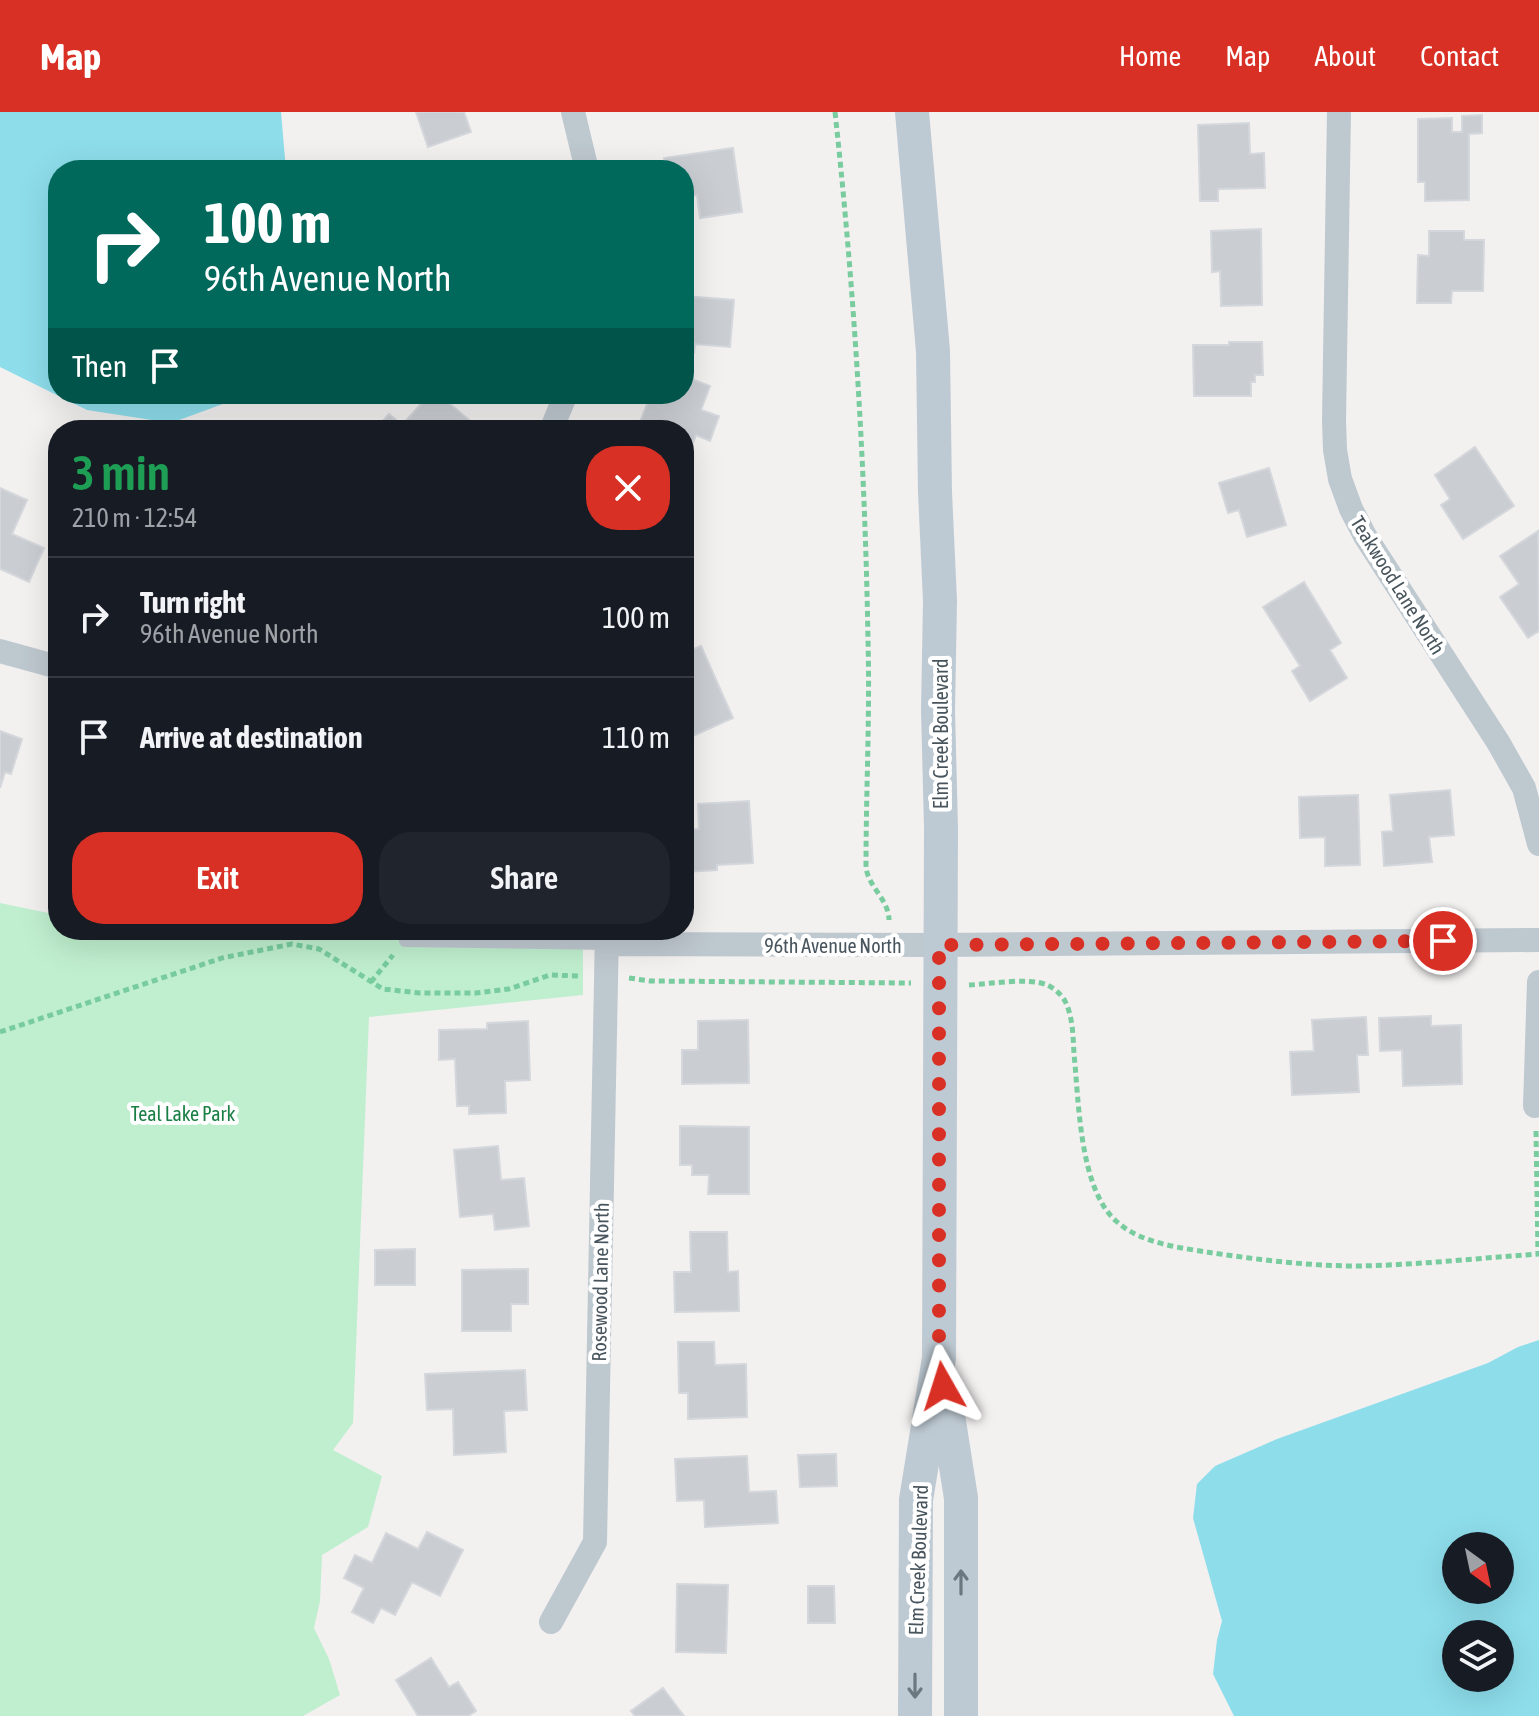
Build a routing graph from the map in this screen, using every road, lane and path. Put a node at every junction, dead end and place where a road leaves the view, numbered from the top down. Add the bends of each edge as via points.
1 (573, 112) edge
2 (835, 112) edge
3 (912, 112) edge
4 (1339, 112) edge
5 (585, 160) edge
6 (0, 651) edge
7 (48, 664) edge
8 (1539, 844) edge
9 (889, 910) dead end
10 (694, 939) edge
11 (456, 940) edge
12 (607, 940) edge
13 (1539, 940) edge
14 (405, 941) joint
15 (939, 945) junction
16 (582, 976) dead end
17 (633, 978) dead end
18 (371, 982) junction
19 (1539, 982) edge
20 (898, 983) dead end
21 (993, 984) dead end
22 (0, 1032) edge
23 (1535, 1106) joint
24 (1539, 1254) edge
25 (939, 1358) junction
26 (551, 1622) dead end
27 (915, 1716) edge
28 (961, 1716) edge

1 - 5 street
2 - 9 path via 863,498 866,871
3 - 15 main road, Elm Creek Boulevard via 933,351 940,601
4 - 8 street, Teakwood Lane North via 1334,420 1340,479 1365,536 1524,788
6 - 7 street
10 - 15 street, 96th Avenue North
11 - 14 lane
12 - 26 street, Rosewood Lane North via 595,1542
13 - 15 street, 96th Avenue North
14 - 18 path
15 - 25 main road, Elm Creek Boulevard
16 - 18 path via 550,975 476,993 420,993 383,989
17 - 20 path
18 - 22 path via 319,949 292,944 222,958
19 - 23 street
21 - 24 path via 1046,984 1064,997 1091,1171 1105,1208 1127,1229 1182,1248 1305,1263 1372,1265
23 - 24 path
25 -> 27 main road, Elm Creek Boulevard via 916,1500
28 -> 25 main road, Elm Creek Boulevard via 961,1498

